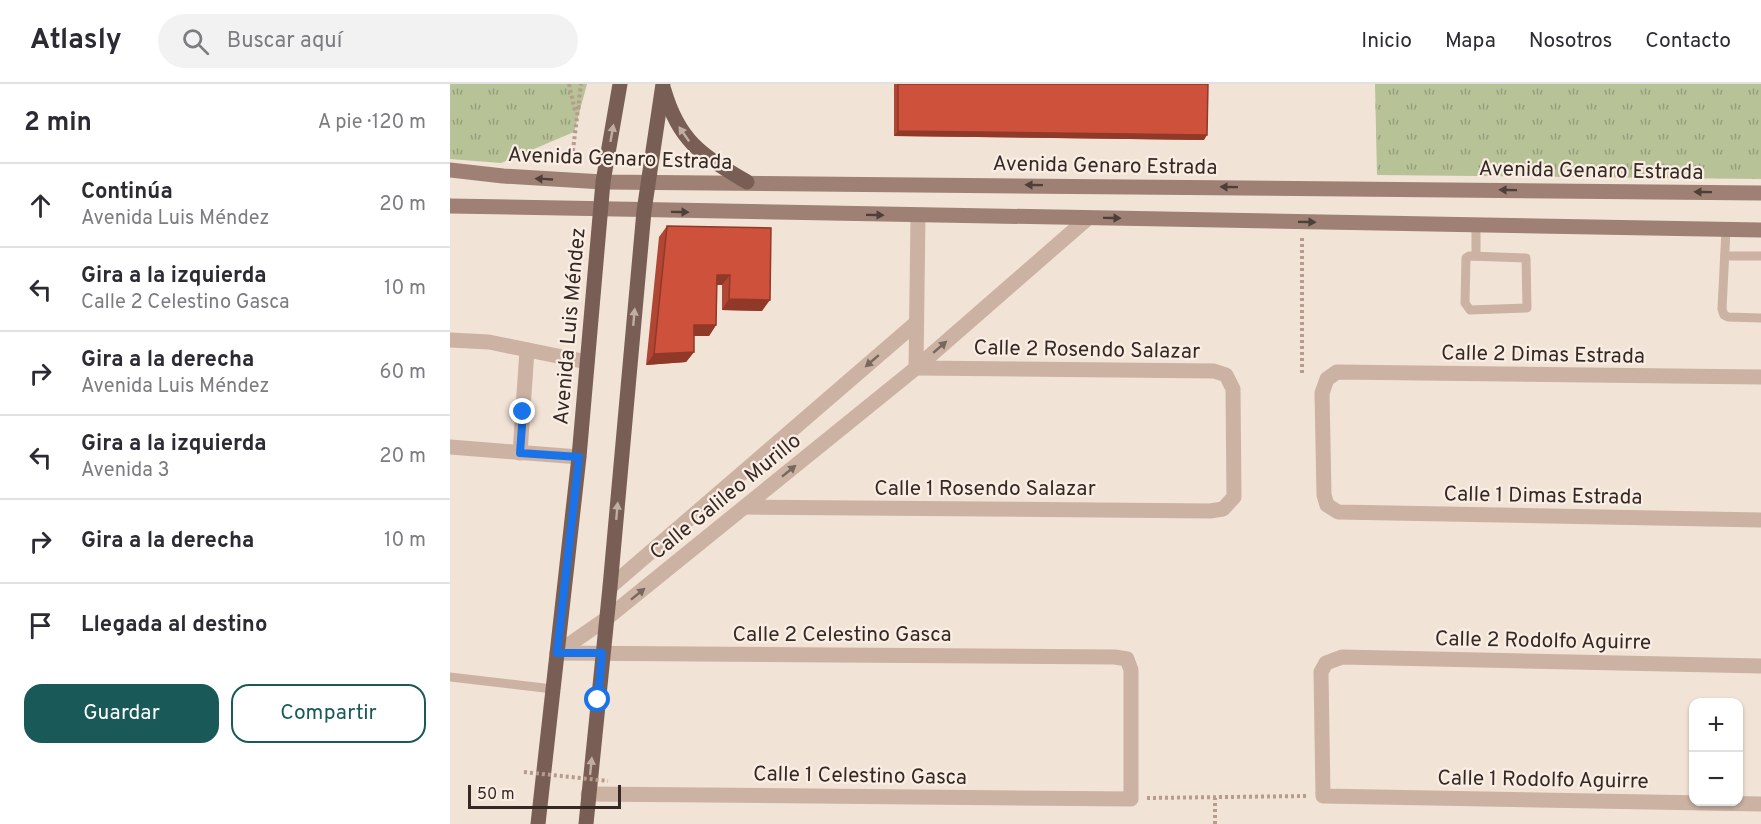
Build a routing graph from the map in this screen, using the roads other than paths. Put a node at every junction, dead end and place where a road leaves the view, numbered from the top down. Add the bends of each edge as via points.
1 (620, 84) edge
2 (663, 85) edge
3 (450, 170) edge
4 (603, 182) junction
5 (647, 182) junction
6 (747, 182) junction
7 (1756, 193) edge
8 (450, 206) edge
9 (600, 210) junction
10 (644, 211) junction
11 (918, 216) junction
12 (1088, 218) junction
13 (1476, 225) junction
14 (1726, 230) junction
15 (1761, 230) edge
16 (1476, 256) junction
17 (1725, 256) junction
18 (1761, 256) edge
19 (1761, 318) edge
20 (916, 323) junction
21 (450, 340) edge
22 (527, 350) junction
23 (587, 362) junction
24 (916, 368) junction
25 (1761, 377) edge
26 (450, 447) edge
27 (520, 453) junction
28 (579, 457) junction
29 (1327, 505) joint
30 (745, 507) junction
31 (1223, 509) joint
32 (1761, 520) edge
33 (610, 587) junction
34 (606, 619) junction
35 (557, 653) junction
36 (602, 653) junction
37 (1761, 666) edge
38 (450, 677) edge
39 (553, 689) junction
40 (588, 794) junction
41 (1323, 796) joint
42 (1131, 799) joint
43 (1761, 804) edge
44 (538, 824) edge
45 (586, 824) edge

4 -> 1 main road, Avenida Luis Méndez
2 - 5 main road
6 -> 2 main road via 710,160 686,139 670,112
4 -> 3 street, Avenida Genaro Estrada
4 - 5 street, Avenida Genaro Estrada
4 - 9 main road, Avenida Luis Méndez
5 - 6 street, Avenida Genaro Estrada
5 - 10 main road
7 -> 6 street, Avenida Genaro Estrada
8 - 9 street
9 - 10 street
9 - 23 main road, Avenida Luis Méndez
10 -> 11 street
33 -> 10 main road
11 - 12 street
11 - 20 street
12 -> 13 street
24 -> 12 street, Calle Galileo Murillo
13 - 14 street
13 - 16 lane
14 - 15 street
14 - 17 lane
16 - 16 lane via 1526,258 1527,308 1467,308 1466,258
17 - 18 lane
17 - 19 lane via 1724,315
20 - 24 street
20 -> 33 street, Calle Galileo Murillo
21 - 22 street via 489,342
22 - 23 street
22 - 27 street
23 - 28 main road, Avenida Luis Méndez
30 -> 24 street, Calle Galileo Murillo
24 - 31 street, Calle 2 Rosendo Salazar via 1214,371 1226,375 1233,389 1234,497
25 - 29 street, Calle 2 Dimas Estrada via 1337,372 1327,379 1322,393
26 - 27 street
27 - 28 street
28 - 35 main road, Avenida Luis Méndez
29 - 32 street, Calle 1 Dimas Estrada via 1338,512
30 - 31 street, Calle 1 Rosendo Salazar
34 -> 30 street, Calle Galileo Murillo
33 - 34 main road
34 - 35 street, Calle Galileo Murillo
34 - 36 main road
35 - 36 street, Calle 2 Celestino Gasca
35 - 39 main road, Avenida Luis Méndez
40 -> 36 main road
36 - 42 street, Calle 2 Celestino Gasca via 1127,659 1131,670
37 - 41 street, Calle 2 Rodolfo Aguirre via 1342,657 1326,663 1321,672
38 - 39 lane
39 - 44 main road, Avenida Luis Méndez
40 - 42 street, Calle 1 Celestino Gasca
40 - 45 main road
41 - 43 street, Calle 1 Rodolfo Aguirre

